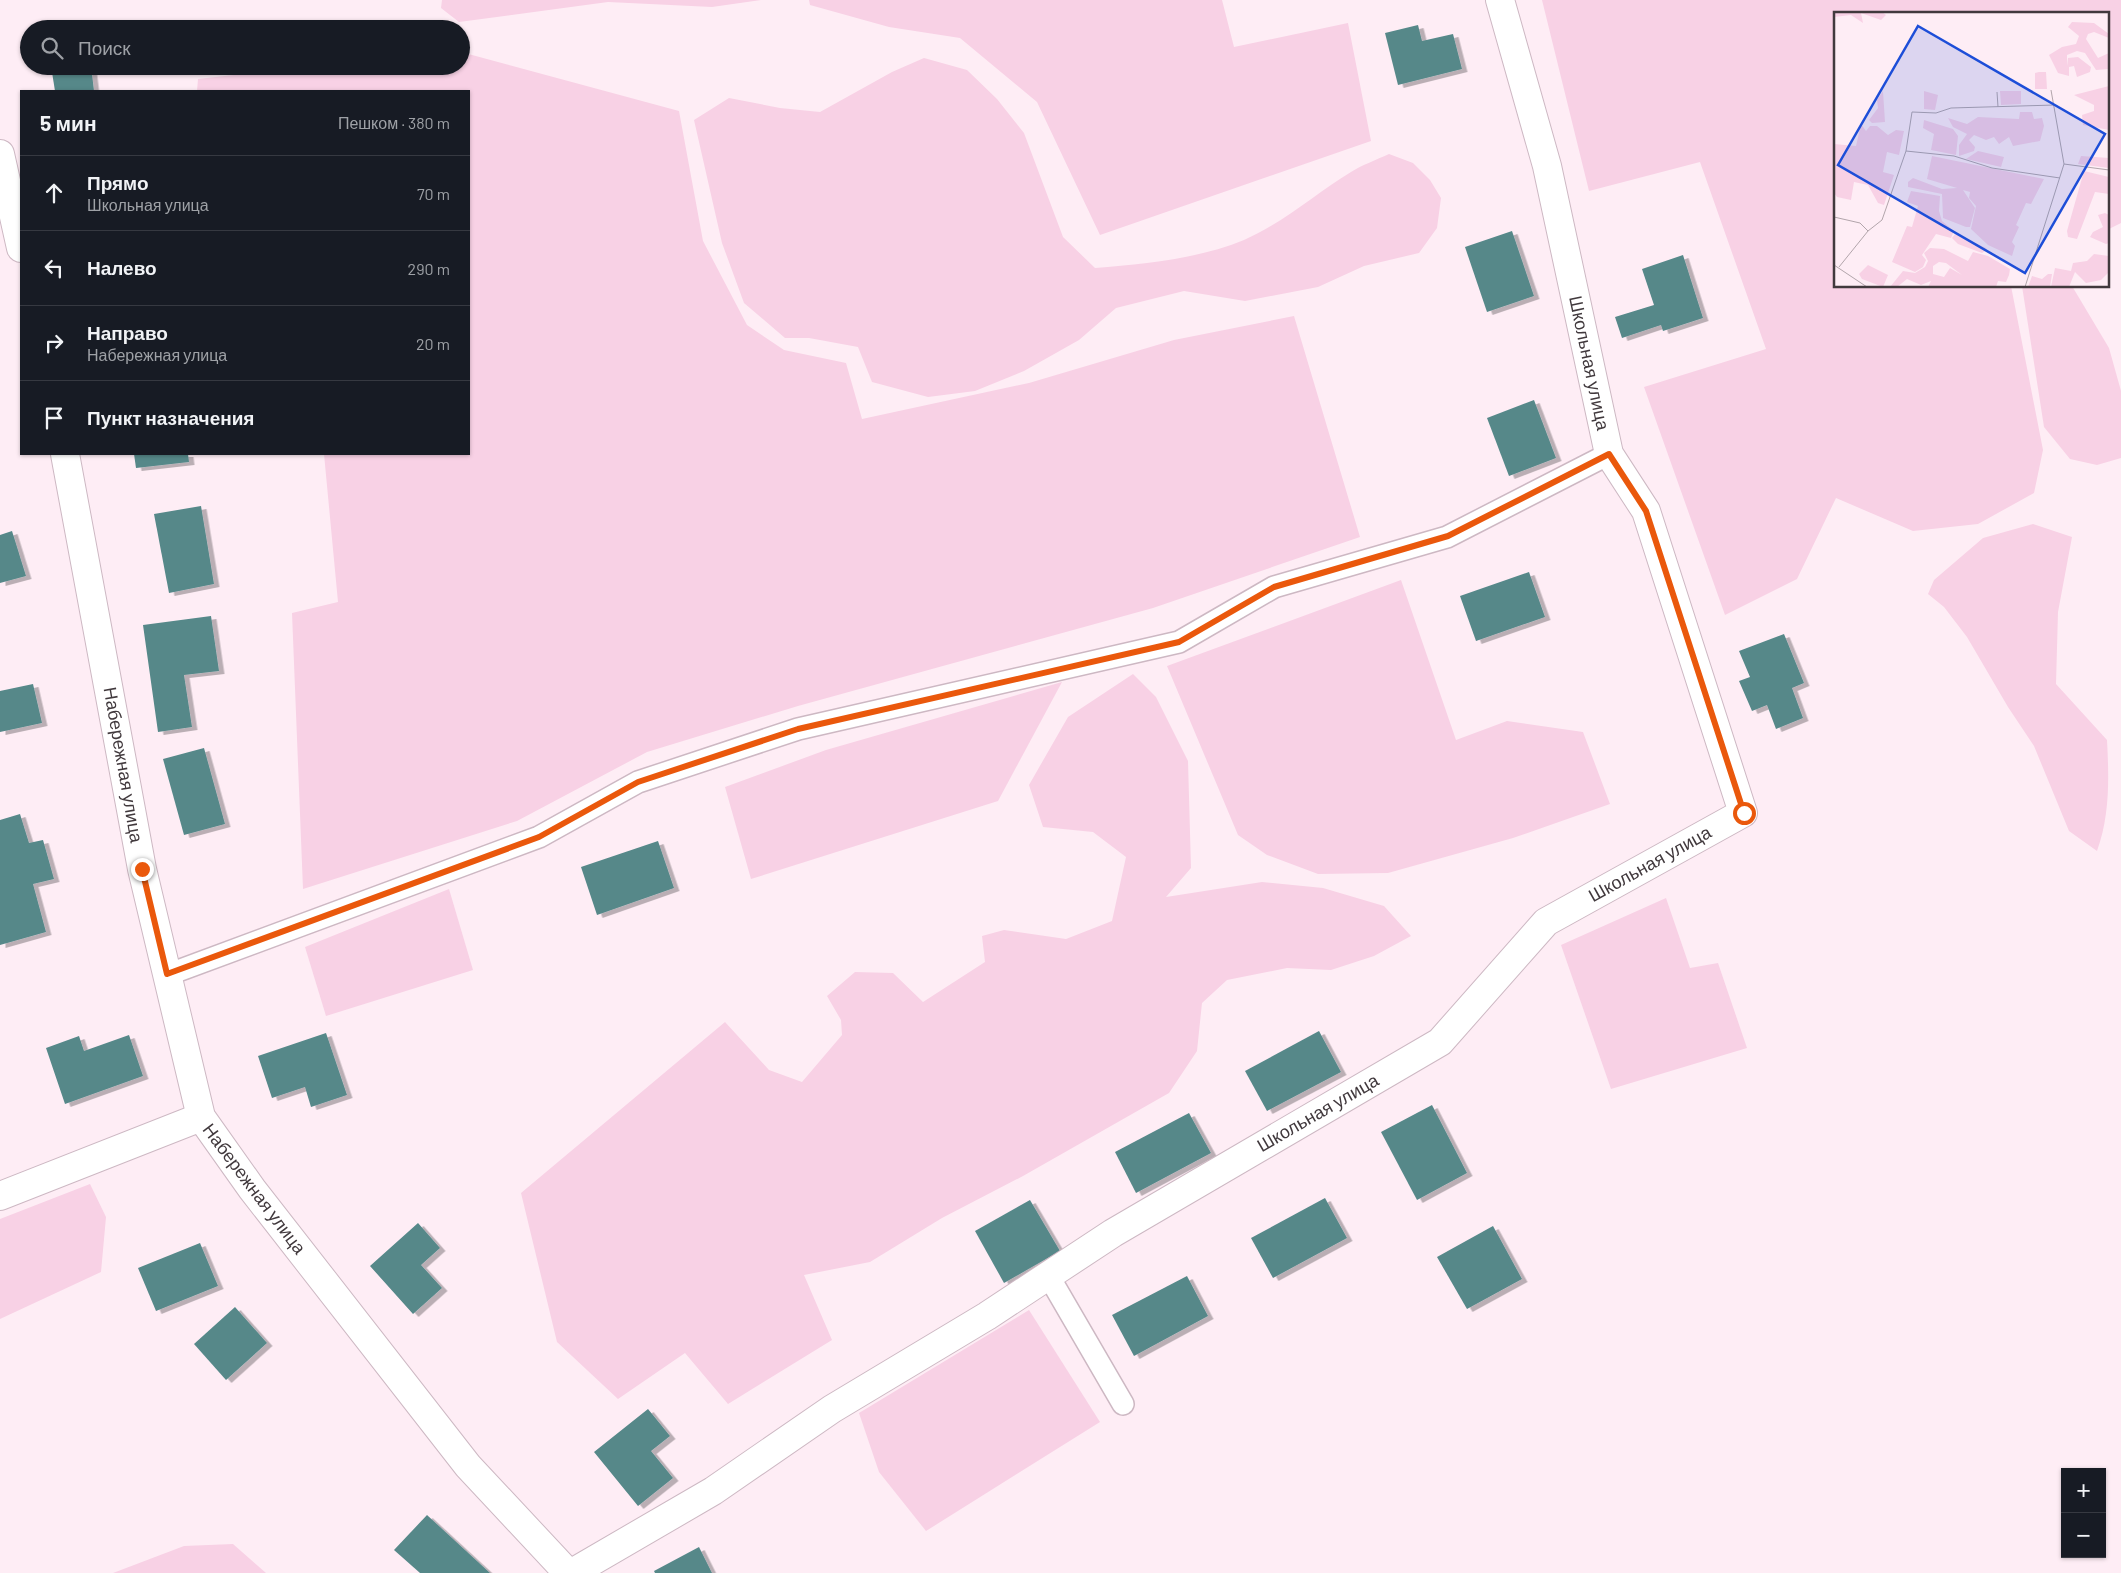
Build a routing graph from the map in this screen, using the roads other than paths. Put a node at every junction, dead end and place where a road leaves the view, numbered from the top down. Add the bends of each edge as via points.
1 (1500, 0) edge
2 (0, 154) edge
3 (20, 244) edge
4 (1609, 454) junction
5 (66, 455) edge
6 (167, 974) junction
7 (201, 1117) junction
8 (0, 1196) edge
9 (1048, 1275) junction
10 (1123, 1404) dead end
11 (568, 1573) edge
12 (572, 1573) edge

1 - 4 street, Школьная улица via 1547,166
2 - 3 street
4 - 6 lane via 1448,536 1274,587 1179,642 789,732 638,782 539,837
4 - 9 street, Школьная улица via 1646,511 1744,813 1546,922 1440,1042 1113,1233
5 - 6 street, Набережная улица via 142,869
6 - 7 street, Набережная улица
7 - 8 street
7 - 11 street, Набережная улица via 252,1189 468,1466
9 - 10 lane
9 - 12 street, Школьная улица via 987,1316 832,1409 713,1491

